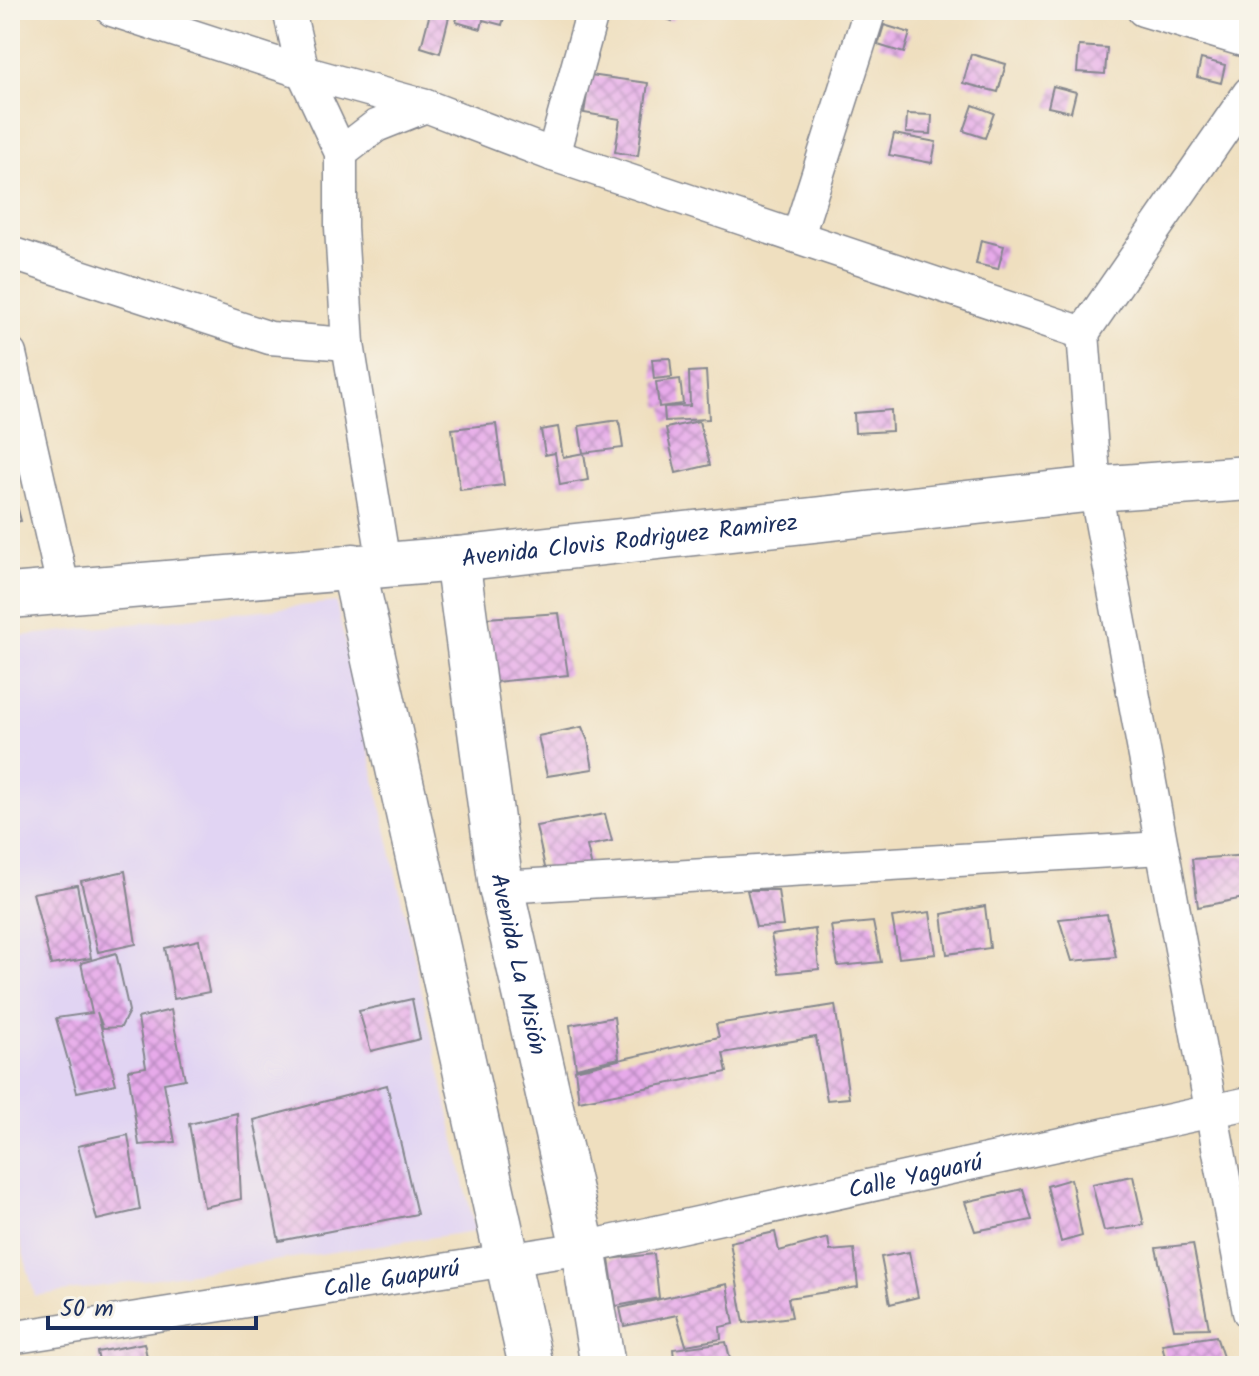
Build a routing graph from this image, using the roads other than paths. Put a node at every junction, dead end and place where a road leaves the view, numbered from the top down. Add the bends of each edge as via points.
1 (112, 10) edge
2 (289, 10) edge
3 (593, 10) edge
4 (870, 10) edge
5 (1143, 10) edge
6 (1249, 42) edge
7 (303, 72) junction
8 (1249, 93) edge
9 (426, 106) junction
10 (341, 153) junction
11 (553, 155) junction
12 (798, 236) junction
13 (10, 253) edge
14 (1083, 333) junction
15 (348, 344) junction
16 (10, 354) edge
17 (1249, 478) edge
18 (1095, 489) junction
19 (457, 559) junction
20 (369, 565) junction
21 (64, 591) junction
22 (10, 596) edge
23 (1162, 848) junction
24 (501, 887) junction
25 (1249, 1103) edge
26 (1211, 1110) junction
27 (583, 1248) junction
28 (509, 1261) junction
29 (1249, 1312) edge
30 (11, 1333) edge
31 (531, 1366) edge
32 (603, 1366) edge

1 - 7 street
2 - 7 street
3 - 11 street
4 - 12 street
5 - 6 street
7 - 9 street
7 - 10 street
8 - 14 street
9 - 10 street via 376,126
9 - 11 street
10 - 15 street
11 - 12 street
12 - 14 street
13 - 15 street via 270,338
14 - 18 street
15 - 20 street
16 - 21 street
17 - 18 main road, Avenida Clovis Rodriguez Ramirez
18 - 19 main road, Avenida Clovis Rodriguez Ramirez
18 - 23 street
19 - 20 main road, Avenida Clovis Rodriguez Ramirez
19 - 24 main road, Avenida La Misión
20 - 21 main road, Avenida Clovis Rodriguez Ramirez
20 - 28 main road
21 - 22 main road, Avenida Clovis Rodriguez Ramirez
23 - 24 street
23 - 26 street
24 - 27 main road, Avenida La Misión
25 - 26 street, Calle Yaguarú
26 - 27 street, Calle Yaguarú
26 - 29 street
27 - 28 street, Calle Guapurú
27 - 32 main road, Avenida La Misión
28 - 30 street, Calle Guapurú
28 - 31 main road

